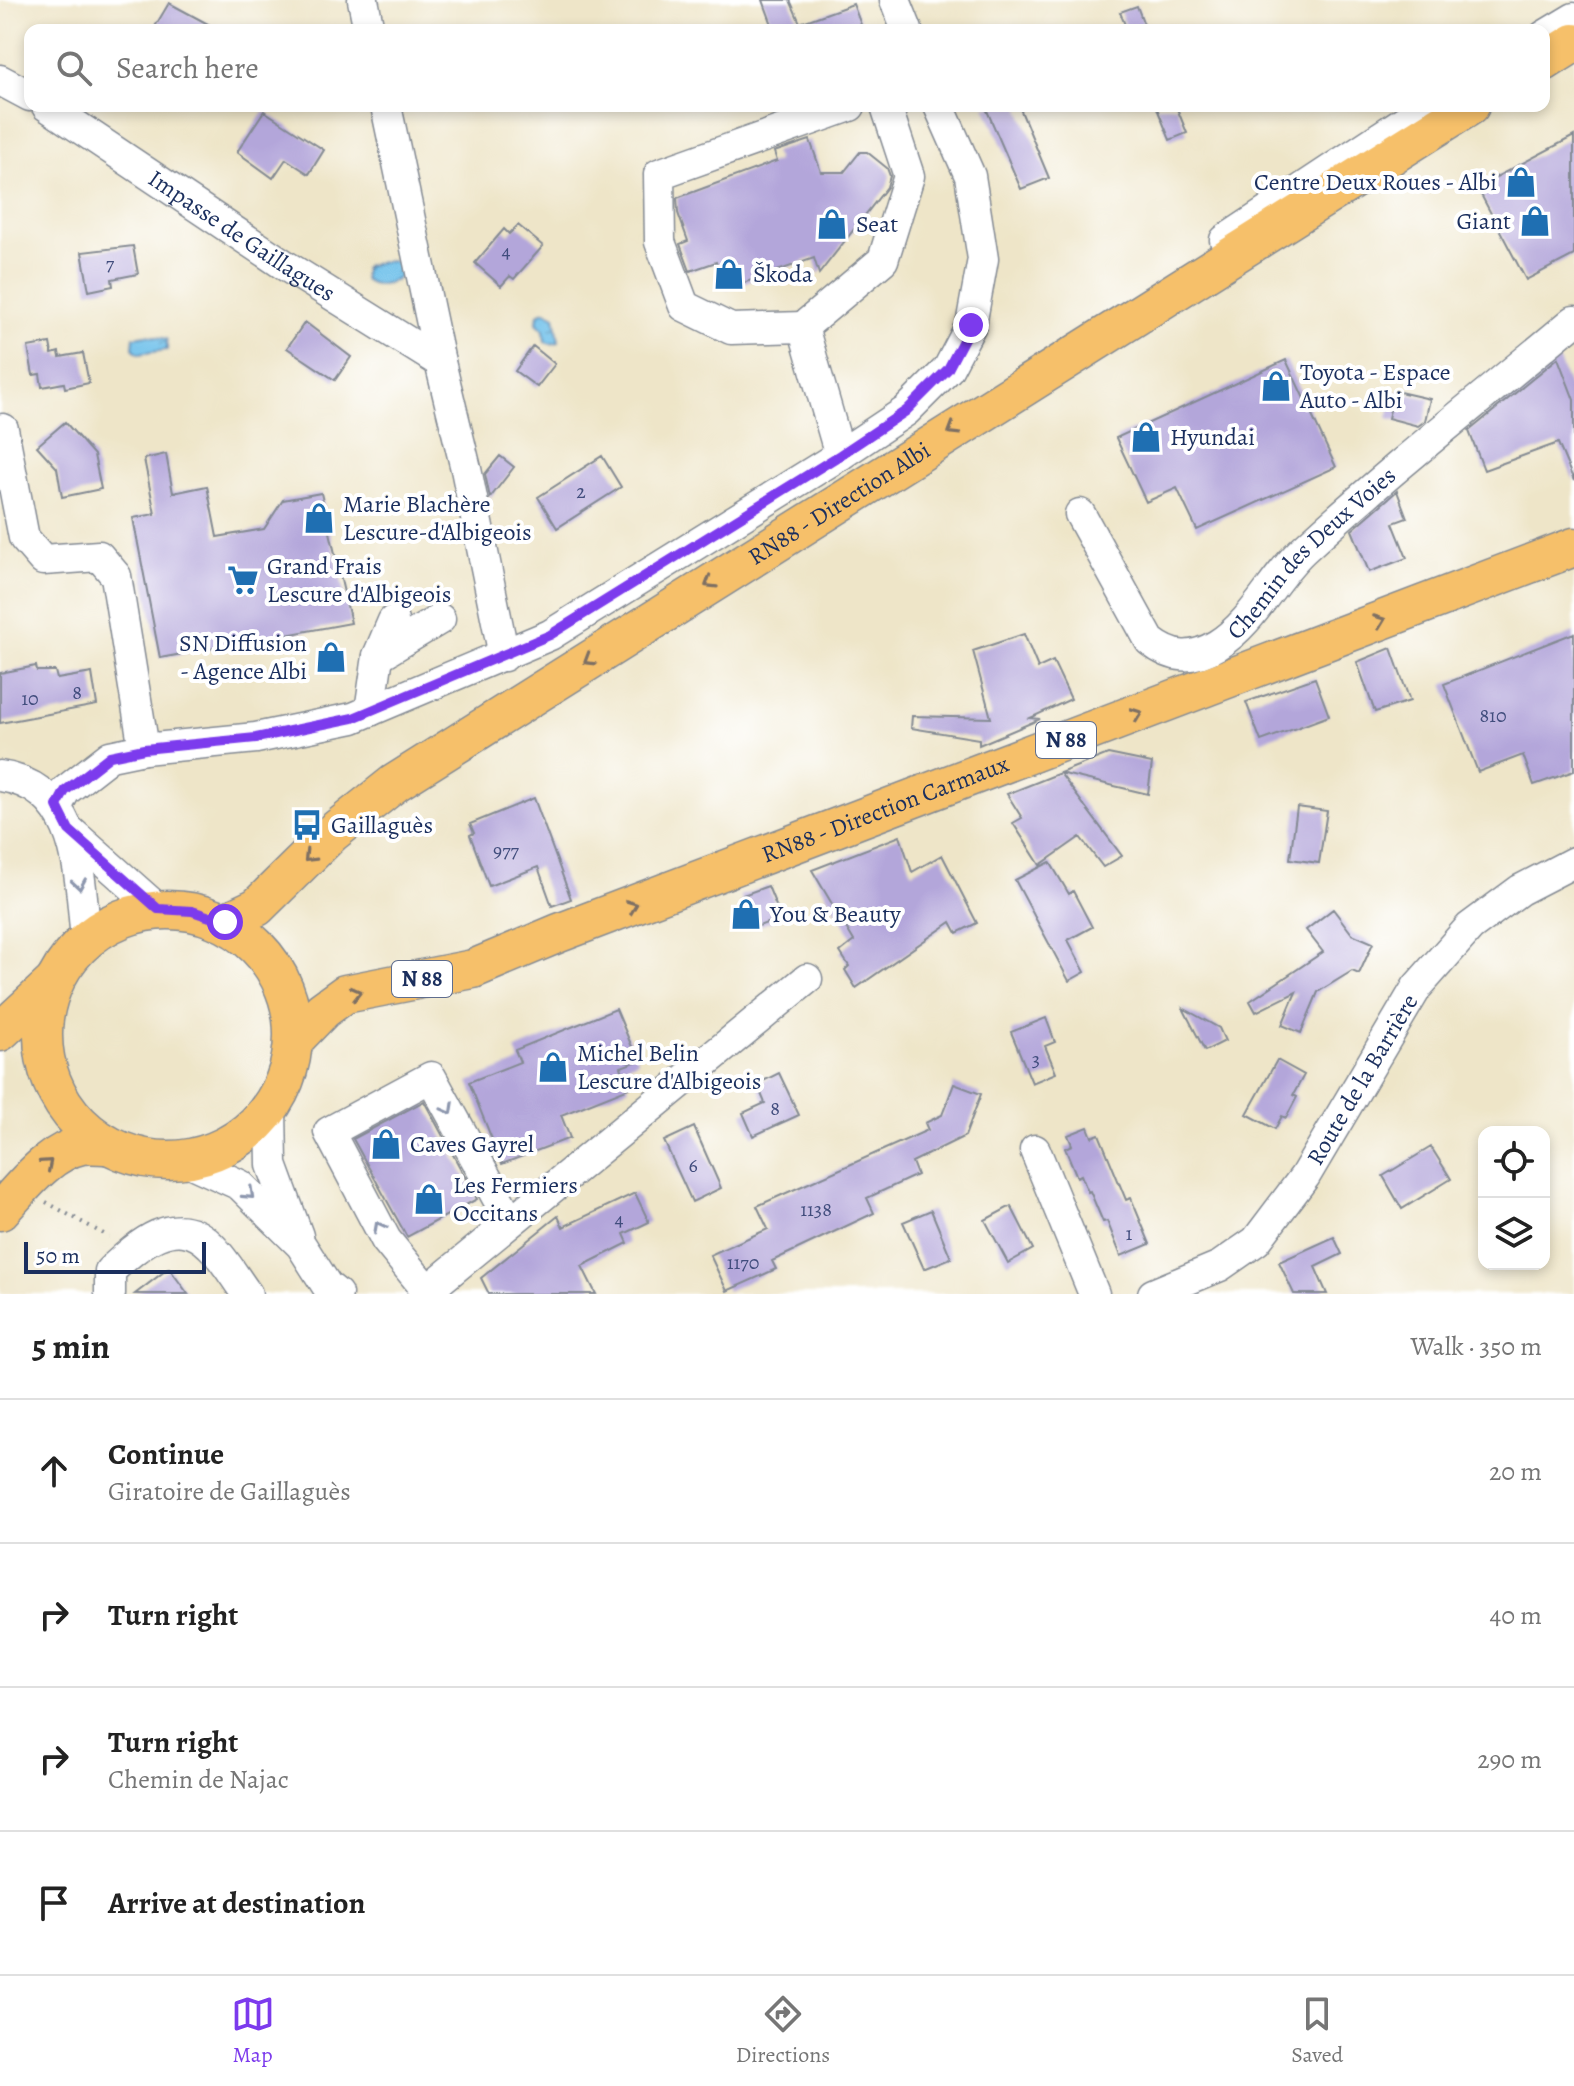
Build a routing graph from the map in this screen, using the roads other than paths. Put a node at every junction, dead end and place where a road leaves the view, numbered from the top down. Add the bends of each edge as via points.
1 (363, 0) edge
2 (895, 0) edge
3 (1574, 18) edge
4 (368, 24) edge
5 (905, 24) edge
6 (1550, 32) edge
7 (1574, 43) edge
8 (1550, 58) edge
9 (0, 80) edge
10 (24, 93) edge
11 (56, 112) edge
12 (387, 112) edge
13 (833, 112) edge
14 (888, 112) edge
15 (942, 112) edge
16 (1418, 112) edge
17 (1460, 112) edge
18 (1574, 321) edge
19 (803, 327) junction
20 (440, 362) junction
21 (997, 402) junction
22 (3, 429) dead end
23 (840, 455) junction
24 (1080, 514) dead end
25 (1574, 547) edge
26 (440, 619) dead end
27 (393, 621) dead end
28 (378, 656) junction
29 (504, 656) junction
30 (370, 711) junction
31 (144, 749) junction
32 (0, 776) edge
33 (63, 818) junction
34 (1574, 862) edge
35 (158, 909) junction
36 (225, 922) junction
37 (86, 939) junction
38 (807, 979) dead end
39 (53, 983) junction
40 (0, 1032) edge
41 (295, 1039) junction
42 (271, 1109) junction
43 (107, 1145) junction
44 (1035, 1150) dead end
45 (185, 1160) junction
46 (2, 1210) edge
47 (510, 1221) junction
48 (177, 1230) junction
49 (301, 1245) junction
50 (112, 1291) edge
51 (425, 1292) edge
52 (214, 1294) edge
53 (247, 1294) edge
54 (337, 1294) edge
55 (1094, 1294) edge
56 (1153, 1294) edge

1 - 4 street
2 - 5 street
3 - 6 street
7 - 8 main road
9 - 10 street
11 - 20 street, Impasse de Gaillagues
12 - 20 street
13 - 19 street via 659,174 660,242 684,306 731,329
14 - 19 street via 909,176 883,260
15 - 23 street via 970,176 983,259 971,325 948,369 906,411
16 - 21 street via 1258,217
17 - 21 main road, RN88 - Direction Albi
18 - 24 street, Chemin des Deux Voies via 1375,484 1290,563 1252,612 1218,644 1193,656 1165,653 1150,641
19 - 23 street
20 - 29 street
21 -> 36 main road, RN88 - Direction Albi via 395,783 332,833 257,907
22 - 31 street via 24,538 43,560 99,556 116,576
23 - 29 street via 550,635
41 -> 25 main road, RN88 - Direction Carmaux / N 88 via 345,994 473,969
26 - 28 street
27 - 28 street
28 - 30 street
29 - 30 street
30 - 31 street via 256,738
31 - 33 street via 110,756 65,791
32 - 33 street via 40,790
33 - 35 street
33 -> 37 street
34 - 56 street, Route de la Barrière via 1520,890 1470,927 1417,987 1305,1176 1256,1241 1220,1266
35 - 36 main road via 192,911
35 - 37 main road via 120,919
36 - 41 main road via 263,951 287,992
37 - 39 main road
38 - 47 street
39 - 40 main road
39 - 43 main road via 42,1028 49,1075 71,1115
41 - 42 main road via 288,1075
42 - 45 main road via 233,1143
42 - 49 street via 272,1165
43 - 45 main road via 145,1158
46 -> 43 main road via 59,1154 83,1145
44 - 55 street
45 -> 49 street via 240,1185
47 - 51 street
51 -> 47 street via 386,1240 329,1132 431,1077
48 - 50 street via 141,1243 110,1271
48 - 52 street via 217,1282
48 - 53 street via 209,1244
49 - 54 street

